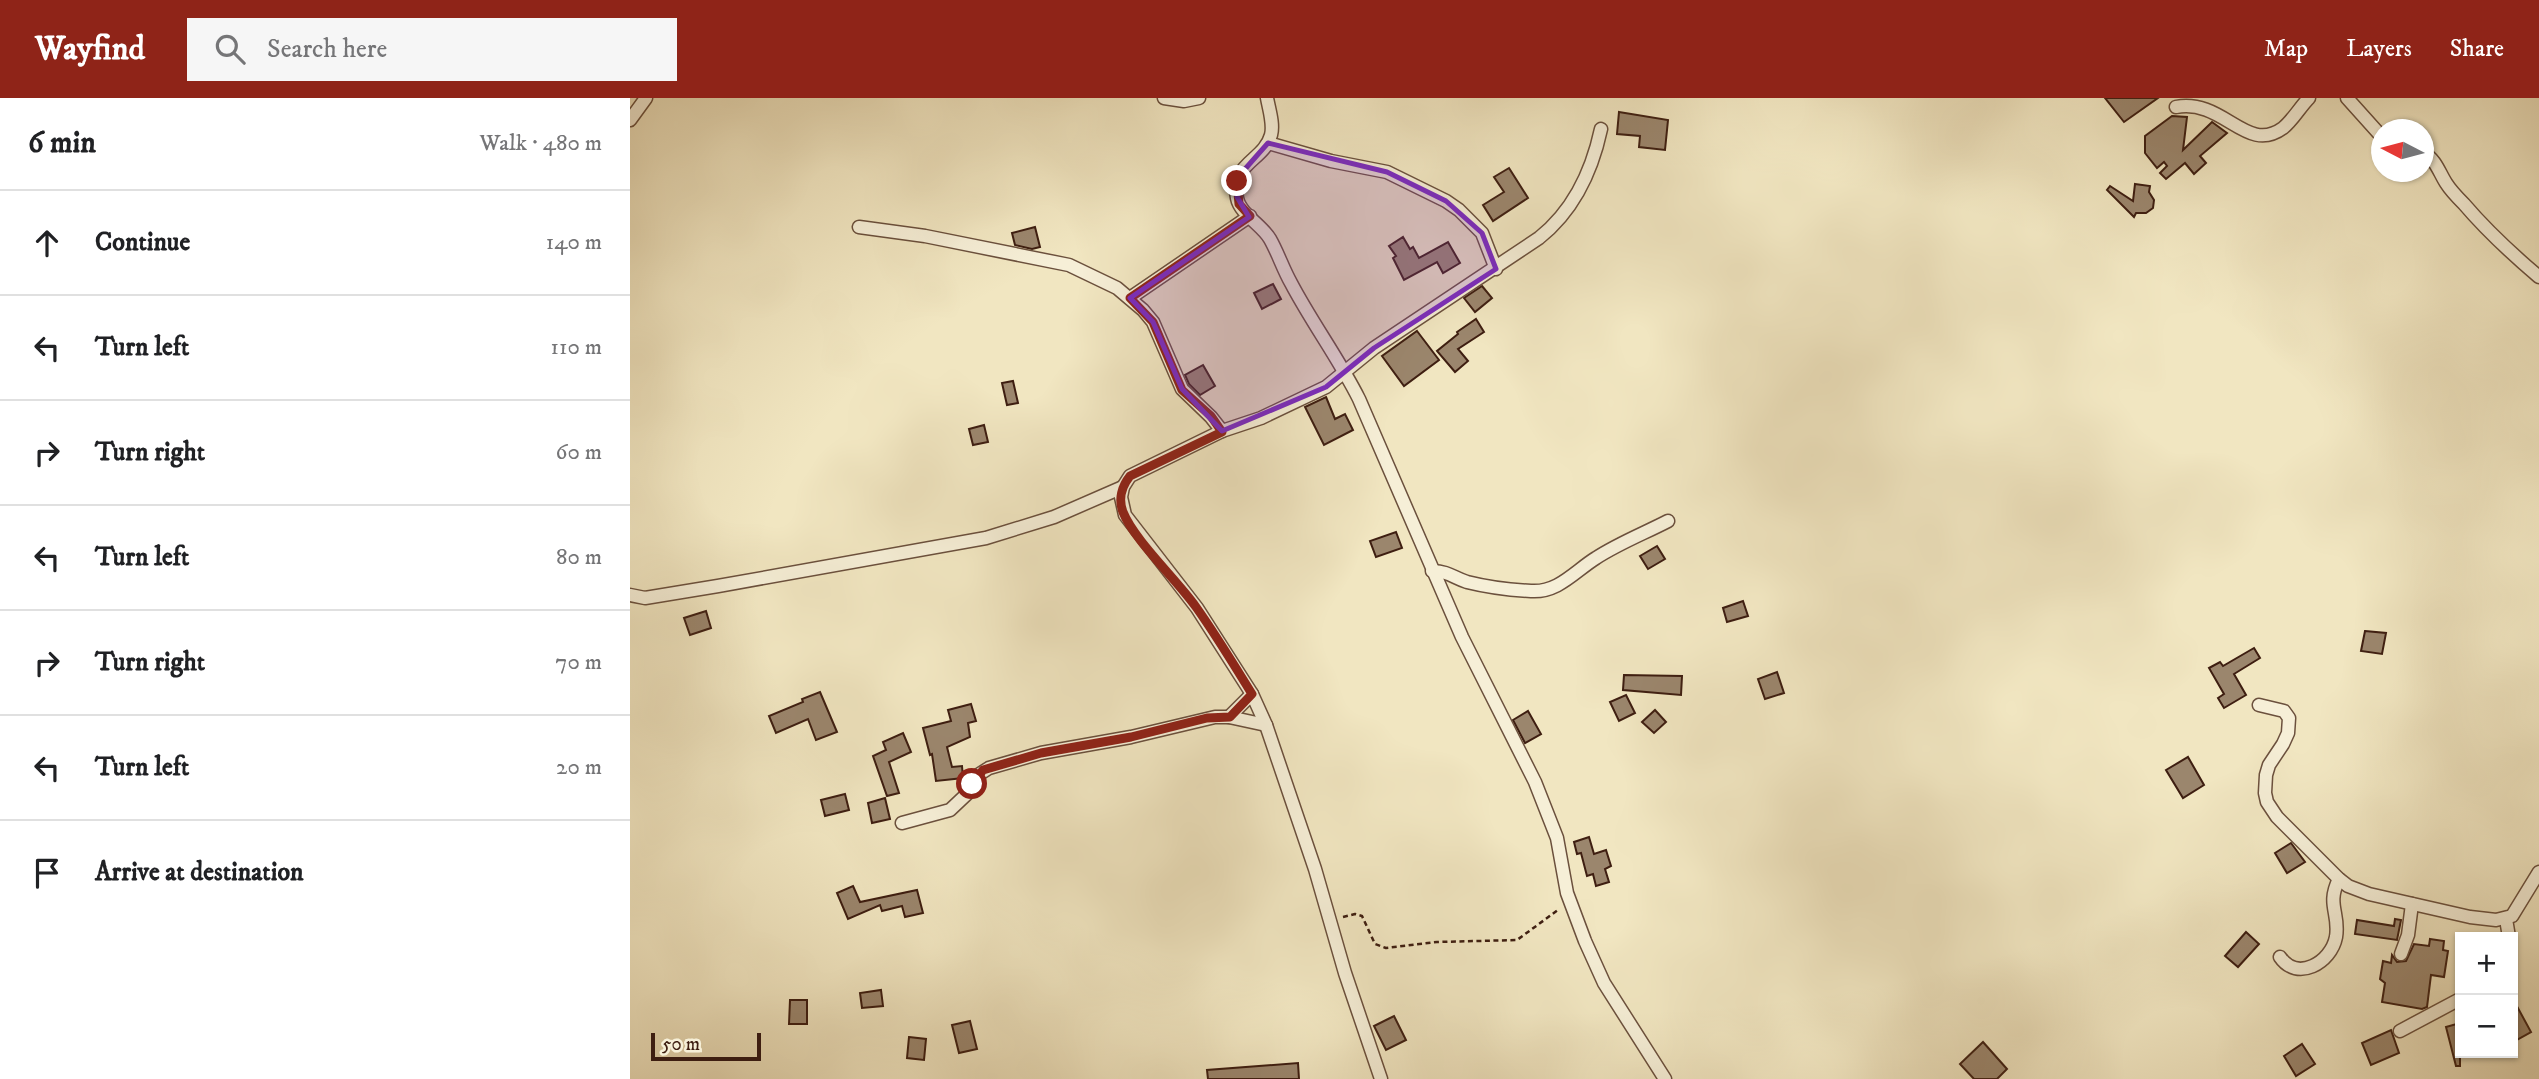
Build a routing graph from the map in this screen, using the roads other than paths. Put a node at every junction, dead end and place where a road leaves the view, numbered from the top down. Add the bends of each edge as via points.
1 (646, 98) edge
2 (1164, 98) edge
3 (1199, 98) edge
4 (1267, 98) edge
5 (2308, 98) edge
6 (2347, 98) edge
7 (2204, 100) edge
8 (2176, 107) dead end
9 (630, 120) edge
10 (2371, 125) edge
11 (1601, 129) dead end
12 (1268, 144) junction
13 (2434, 164) edge
14 (1250, 216) junction
15 (859, 227) dead end
16 (1496, 268) junction
17 (2539, 277) edge
18 (1130, 298) junction
19 (1345, 372) junction
20 (1222, 432) junction
21 (1123, 486) junction
22 (1668, 521) dead end
23 (1432, 571) junction
24 (630, 595) edge
25 (1252, 694) junction
26 (2259, 705) dead end
27 (1230, 717) junction
28 (1266, 725) junction
29 (902, 823) dead end
30 (2539, 872) edge
31 (2339, 879) junction
32 (2413, 904) junction
33 (2506, 919) junction
34 (2508, 932) edge
35 (2401, 954) dead end
36 (2280, 957) dead end
37 (2455, 1002) edge
38 (2400, 1031) dead end
39 (1381, 1079) edge
40 (1665, 1079) edge

1 - 9 street
2 - 3 street
4 - 12 street via 1272,130
5 - 7 street via 2285,126 2264,133 2251,131
6 - 10 street
7 - 8 street
11 - 16 street via 1596,153 1564,214 1546,233
12 - 14 street via 1238,177 1239,204
12 - 16 street via 1387,172 1446,201 1482,233
13 - 17 street via 2467,208
14 - 18 street
14 - 19 street via 1268,236 1290,282
15 - 18 street via 1069,265
16 - 19 street
18 - 20 street via 1153,322 1182,390
19 - 20 street via 1295,403
19 - 23 street
20 - 21 street via 1130,476
21 - 24 street via 1054,517 986,538 645,598
21 - 25 street via 1125,515 1197,608
22 - 23 street via 1597,557 1544,591 1481,585 1446,571
23 - 40 street via 1535,782 1557,838 1570,902 1604,982
25 - 27 street
25 - 28 street
26 - 31 street via 2284,711 2289,718 2288,733 2266,775 2267,802
27 - 28 street
27 - 29 street via 1041,753 989,768 978,775 954,808
28 - 39 street
30 - 33 street via 2518,910
31 - 32 street via 2359,891
31 - 36 street via 2332,897 2337,934 2331,950 2316,965 2300,971
32 - 33 street via 2483,919
32 - 35 street
33 - 34 street
37 - 38 street

